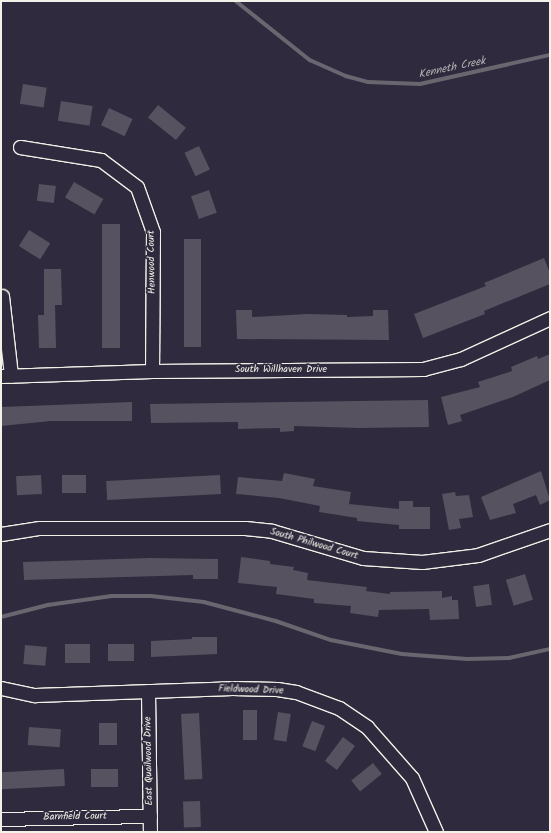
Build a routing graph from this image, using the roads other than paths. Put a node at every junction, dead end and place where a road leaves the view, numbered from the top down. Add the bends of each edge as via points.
1 (20, 147) dead end
2 (2, 296) edge
3 (550, 318) edge
4 (152, 371) junction
5 (6, 375) edge
6 (550, 530) edge
7 (1, 534) edge
8 (1, 688) edge
9 (148, 691) junction
10 (150, 816) junction
11 (1, 819) edge
12 (150, 832) edge
13 (436, 832) edge

1 - 4 street, Henwood Court via 101,160 138,187 153,232
2 - 5 street
3 - 4 street, South Willhaven Drive via 461,359 423,369
4 - 5 street, South Willhaven Drive
6 - 7 street, South Philwood Court via 478,556 422,562 390,562 363,558 272,531 245,528 40,528
8 - 9 street, Fieldwood Drive via 35,695
9 - 10 street, East Quailwood Drive
9 - 13 street, Fieldwood Drive via 277,689 296,692 338,708 367,727 412,778
10 - 11 street, Barnfield Court
10 - 12 street, East Quailwood Drive

